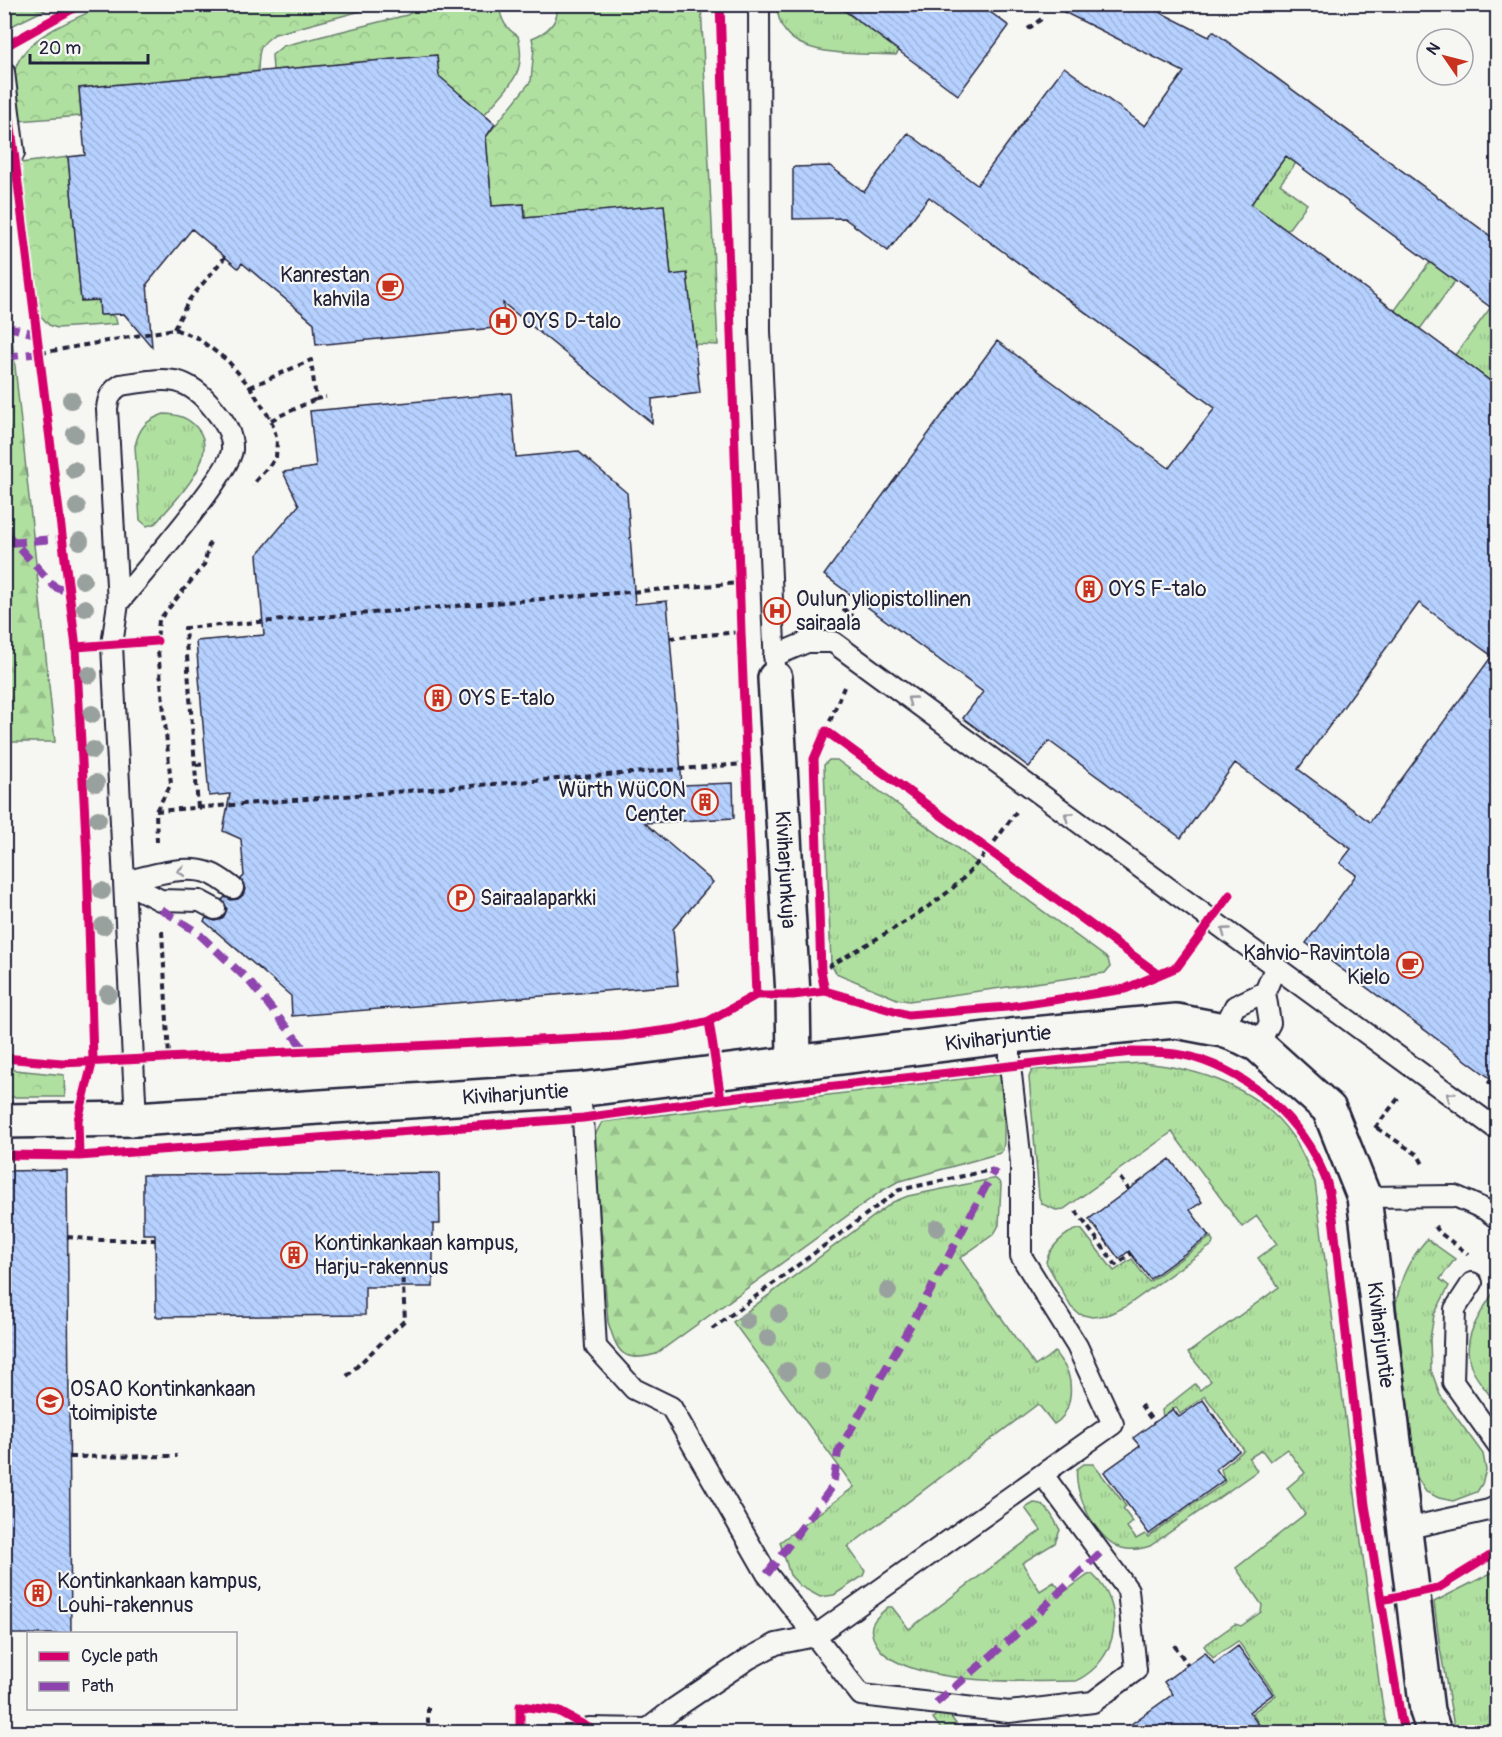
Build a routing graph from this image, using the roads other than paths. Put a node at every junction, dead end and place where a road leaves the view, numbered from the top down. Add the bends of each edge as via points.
1 (759, 4) edge
2 (4, 72) edge
3 (14, 153) dead end
4 (118, 603) junction
5 (775, 667) junction
6 (125, 882) junction
7 (233, 888) dead end
8 (215, 909) dead end
9 (1275, 968) junction
10 (1265, 992) junction
11 (1223, 1030) junction
12 (1010, 1036) junction
13 (1258, 1045) junction
14 (794, 1062) junction
15 (578, 1090) junction
16 (136, 1119) junction
17 (4, 1120) edge
18 (1497, 1130) edge
19 (1364, 1197) junction
20 (1497, 1219) edge
21 (1472, 1283) dead end
22 (1497, 1445) edge
23 (1043, 1475) junction
24 (1497, 1506) edge
25 (1404, 1529) junction
26 (815, 1636) junction
27 (589, 1732) edge
28 (1434, 1732) edge

1 - 5 lane via 760,331
2 - 3 lane
4 - 4 lane via 107,402 121,385 171,379 197,390 223,420 231,438 230,459
4 - 6 lane via 112,645
9 -> 5 lane via 833,642 807,642
5 - 14 street, Kiviharjunkuja
7 -> 6 lane via 207,872 192,870
6 - 8 lane via 160,900 200,901
6 - 16 lane
9 - 10 lane
18 -> 9 lane
10 - 11 lane via 1235,1006
10 - 13 lane via 1270,1023
11 - 12 street, Kiviharjuntie via 1176,1021
11 - 13 street, Kiviharjuntie
12 - 14 street, Kiviharjuntie
12 - 23 lane via 1021,1163 1021,1256 1077,1346 1113,1424
13 - 19 street, Kiviharjuntie via 1329,1109
14 - 15 street, Kiviharjuntie
15 - 16 street, Kiviharjuntie
15 - 26 lane via 583,1118 596,1347 634,1389 670,1407 767,1574
16 - 17 street, Kiviharjuntie
19 - 20 lane via 1455,1196
19 - 25 street, Kiviharjuntie
21 - 22 lane via 1455,1309 1452,1382
23 - 26 lane
23 - 26 lane via 1128,1590 1136,1670 1093,1702 1009,1712 861,1695
24 - 25 lane
25 - 28 street, Kiviharjuntie via 1427,1711
26 - 27 lane via 776,1644 748,1659 648,1729 589,1728

